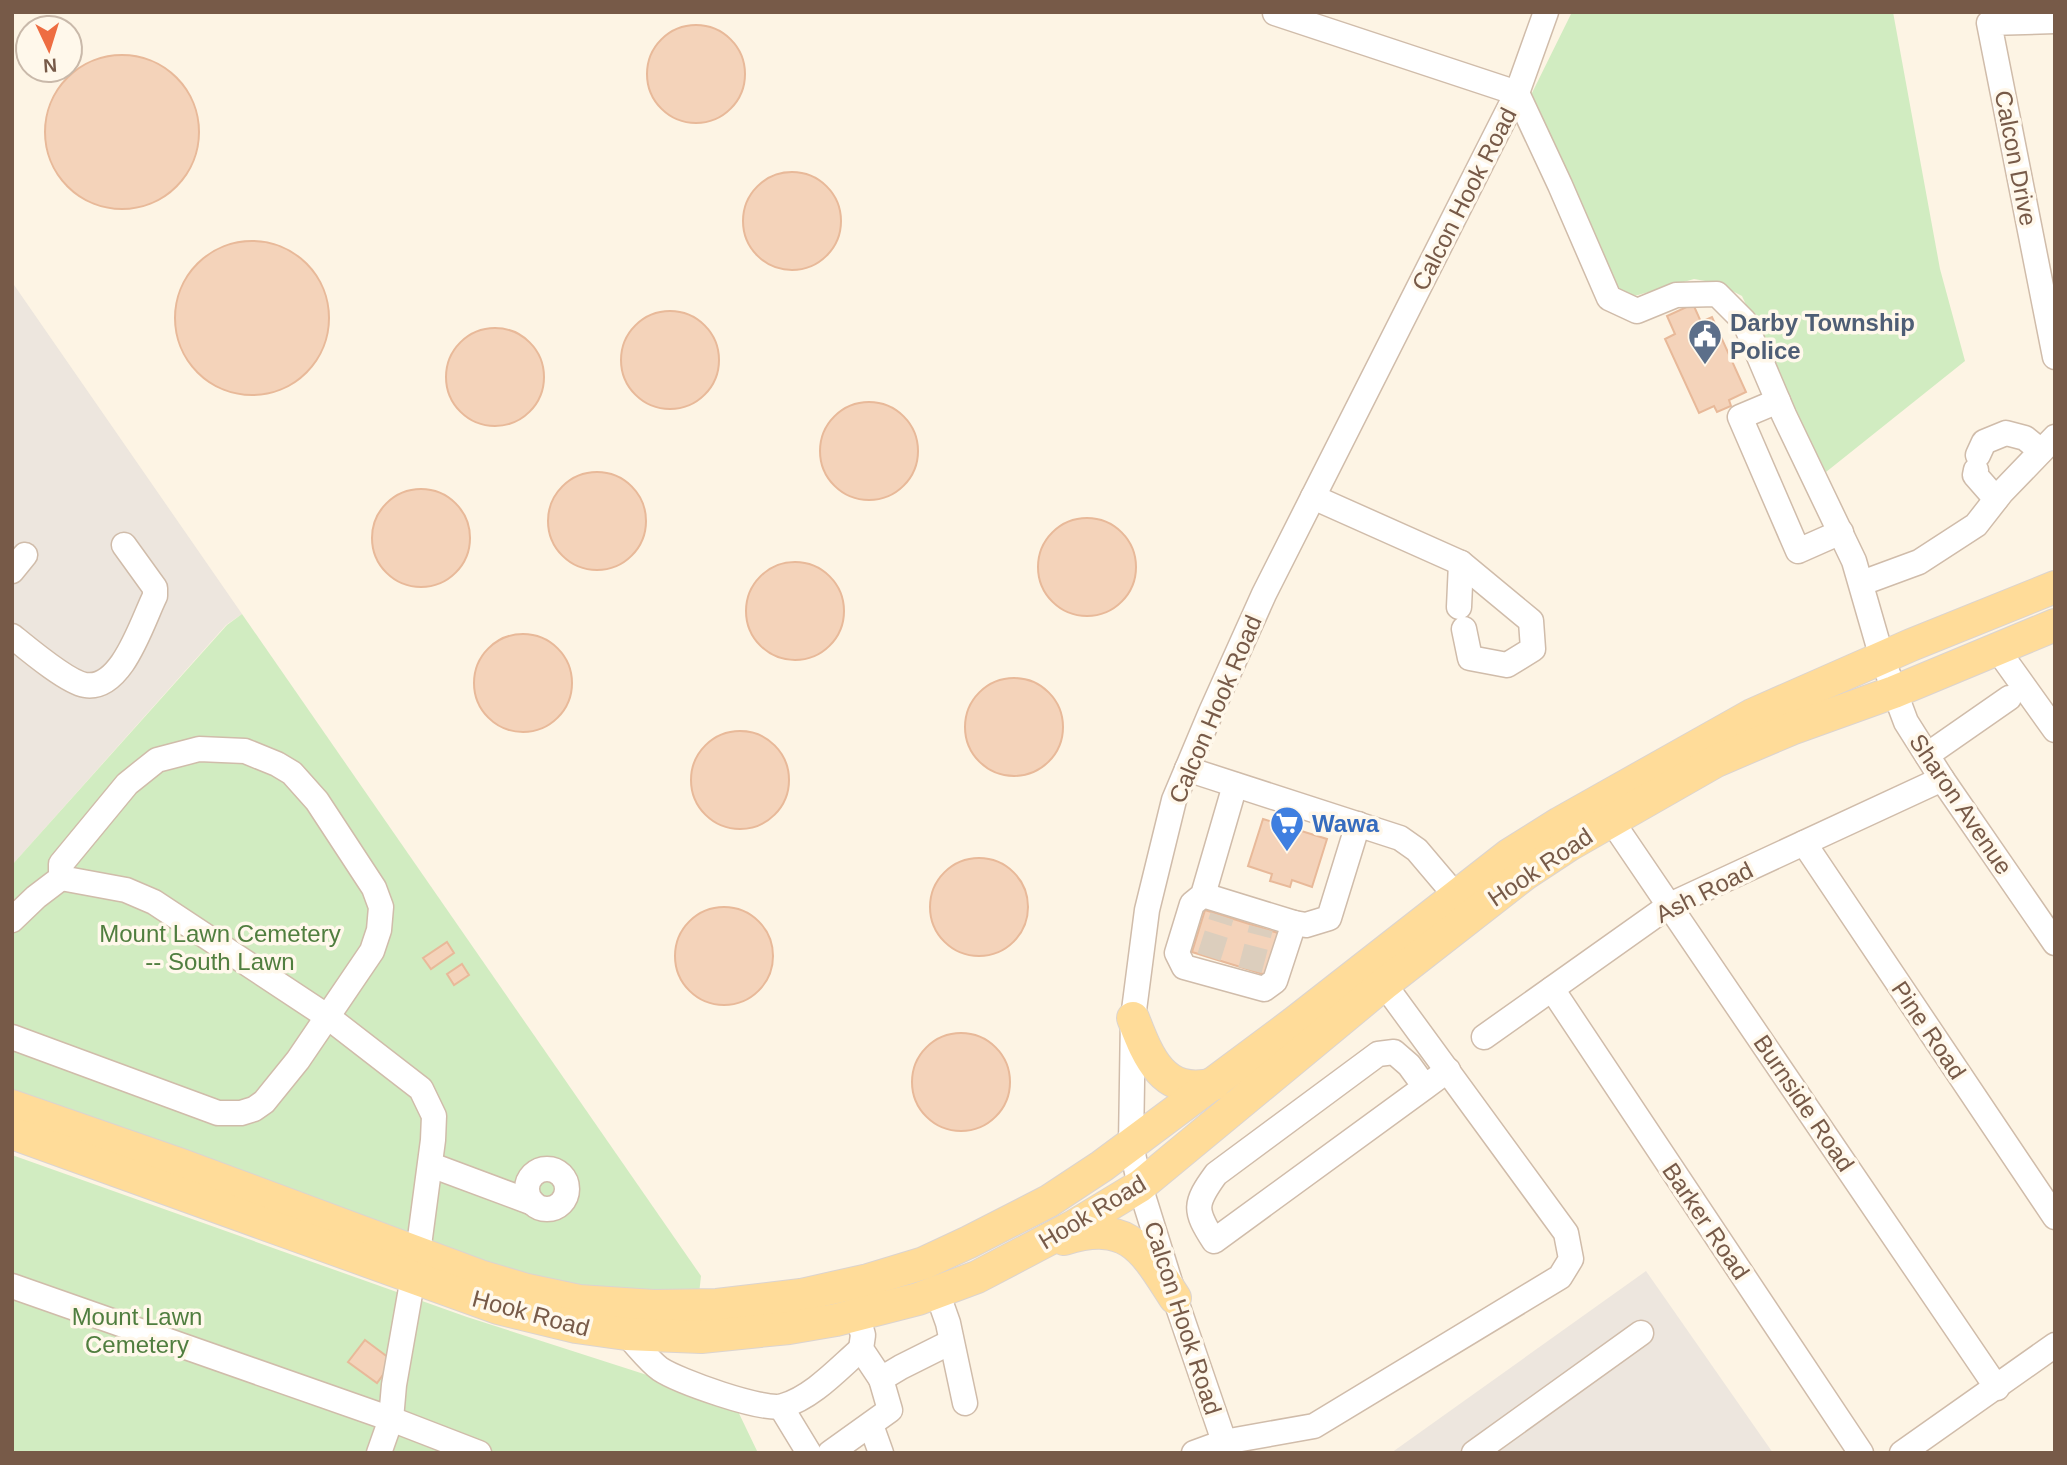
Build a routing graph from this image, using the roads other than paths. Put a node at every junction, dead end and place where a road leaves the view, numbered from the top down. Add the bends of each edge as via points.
1 (1546, 12) edge
2 (1275, 13) edge
3 (2055, 21) edge
4 (1517, 93) junction
5 (2055, 357) edge
6 (1778, 401) junction
7 (2048, 444) edge
8 (1313, 497) junction
9 (1996, 499) junction
10 (1841, 532) junction
11 (124, 545) dead end
12 (1461, 563) junction
13 (1862, 583) junction
14 (2055, 587) edge
15 (2055, 625) edge
16 (12, 636) edge
17 (1997, 649) junction
18 (1882, 657) junction
19 (1894, 692) junction
20 (2009, 698) dead end
21 (2055, 730) edge
22 (1927, 755) junction
23 (1187, 769) junction
24 (1942, 779) junction
25 (1235, 785) junction
26 (1611, 820) junction
27 (1358, 824) junction
28 (1804, 843) junction
29 (61, 878) junction
30 (1203, 895) junction
31 (1455, 896) junction
32 (1670, 905) junction
33 (12, 920) edge
34 (1294, 923) junction
35 (2055, 943) edge
36 (1384, 984) junction
37 (1552, 989) junction
38 (327, 1017) junction
39 (1133, 1018) junction
40 (12, 1037) edge
41 (1484, 1037) dead end
42 (1448, 1070) junction
43 (1214, 1084) junction
44 (1425, 1087) junction
45 (12, 1106) edge
46 (12, 1133) edge
47 (1131, 1145) junction
48 (431, 1165) junction
49 (1140, 1186) junction
50 (531, 1192) dead end
51 (2055, 1217) edge
52 (1020, 1255) junction
53 (415, 1265) junction
54 (12, 1286) edge
55 (937, 1292) junction
56 (1175, 1298) junction
57 (857, 1314) junction
58 (1641, 1333) dead end
59 (626, 1334) junction
60 (951, 1342) junction
61 (2055, 1345) edge
62 (861, 1349) junction
63 (881, 1379) junction
64 (1997, 1388) junction
65 (965, 1403) dead end
66 (781, 1407) junction
67 (391, 1419) junction
68 (871, 1425) junction
69 (1226, 1447) edge
70 (379, 1453) edge
71 (479, 1453) edge
72 (809, 1453) edge
73 (830, 1453) edge
74 (881, 1453) edge
75 (1194, 1453) edge
76 (1474, 1453) edge
77 (1861, 1453) edge
78 (1902, 1453) edge

1 - 4 street, Calcon Hook Road
2 - 4 street
3 - 5 street, Calcon Drive via 1989,23
4 - 6 street, Sharon Avenue via 1609,298 1637,311 1676,295 1717,294 1744,321
4 - 8 street, Calcon Hook Road
6 - 10 street, Sharon Avenue
6 - 10 street via 1740,417 1798,551
7 - 9 street
7 - 9 street via 2006,433 1984,442 1975,475
8 - 12 street
8 - 23 street, Calcon Hook Road via 1264,594
9 - 13 street via 1976,525 1919,562
10 - 13 street, Sharon Avenue
11 - 16 street via 155,588 155,596 128,655 113,676 103,684 85,685 68,678
12 - 12 street via 1531,621 1533,649 1507,665 1470,658 1462,618
13 - 18 street, Sharon Avenue
14 - 18 main road, Hook Road
15 - 17 main road, Hook Road
17 - 19 main road, Hook Road
17 - 21 street
18 - 19 street, Sharon Avenue
18 - 31 main road, Hook Road via 1752,715 1679,754 1560,823
19 - 22 street, Sharon Avenue
19 - 26 main road, Hook Road via 1716,761
20 - 22 street
22 - 24 street, Sharon Avenue
23 - 25 street
23 - 39 street, Calcon Hook Road via 1174,800 1147,910
24 - 28 street, Ash Road
24 - 35 street, Sharon Avenue
25 - 27 street
25 - 30 street
26 - 32 street, Burnside Road
26 - 36 main road, Hook Road via 1525,874
27 - 31 street via 1409,844
27 - 34 street via 1329,918 1306,925
28 - 32 street, Ash Road
28 - 51 street, Pine Road
29 - 33 street
29 - 38 street via 126,890 154,902
29 - 38 street via 61,864 127,784 157,760 199,749 245,751 276,764 292,773 317,801 381,906 372,951
30 - 34 street via 1224,909 1264,921
30 - 34 street via 1192,904 1177,953 1184,967 1207,965 1247,977 1264,989 1275,981
31 - 43 main road, Hook Road
32 - 37 street, Ash Road
32 - 64 street, Burnside Road
36 - 42 street
36 - 49 main road, Hook Road
37 - 41 street, Ash Road
37 - 77 street, Barker Road
38 - 40 street via 264,1102 230,1114 194,1105
38 - 48 street via 421,1089 434,1116
39 - 43 main road via 1147,1054 1165,1075 1185,1085
39 - 47 street, Calcon Hook Road
42 - 44 street
42 - 69 street via 1566,1233 1572,1259 1560,1277 1314,1426
43 - 47 main road, Hook Road
44 - 44 street via 1214,1241 1199,1219 1200,1196 1216,1174 1378,1055 1394,1052
45 - 53 main road, Hook Road via 179,1164
46 - 53 main road, Hook Road
47 - 49 street, Calcon Hook Road
47 - 53 main road, Hook Road via 1049,1201 946,1253 868,1280 801,1295 706,1306 629,1305 579,1301
48 - 50 street via 504,1192
48 - 53 street
49 - 52 main road, Hook Road
49 - 56 street, Calcon Hook Road
52 - 55 main road, Hook Road
52 - 56 main road via 1067,1238 1110,1234 1128,1239 1143,1251
53 - 59 main road, Hook Road via 498,1308
53 - 67 street
54 - 67 street
55 - 57 main road, Hook Road
55 - 60 street
56 - 69 street, Calcon Hook Road
57 - 59 main road, Hook Road via 748,1333 701,1337
57 - 62 street via 863,1335
58 - 76 street
59 - 66 street via 660,1369 748,1403
60 - 63 street
60 - 65 street
61 - 64 street
62 - 63 street
62 - 66 street via 808,1394
63 - 68 street via 890,1410
64 - 78 street
66 - 72 street
67 - 70 street
67 - 71 street
68 - 73 street
68 - 74 street
69 - 75 street

